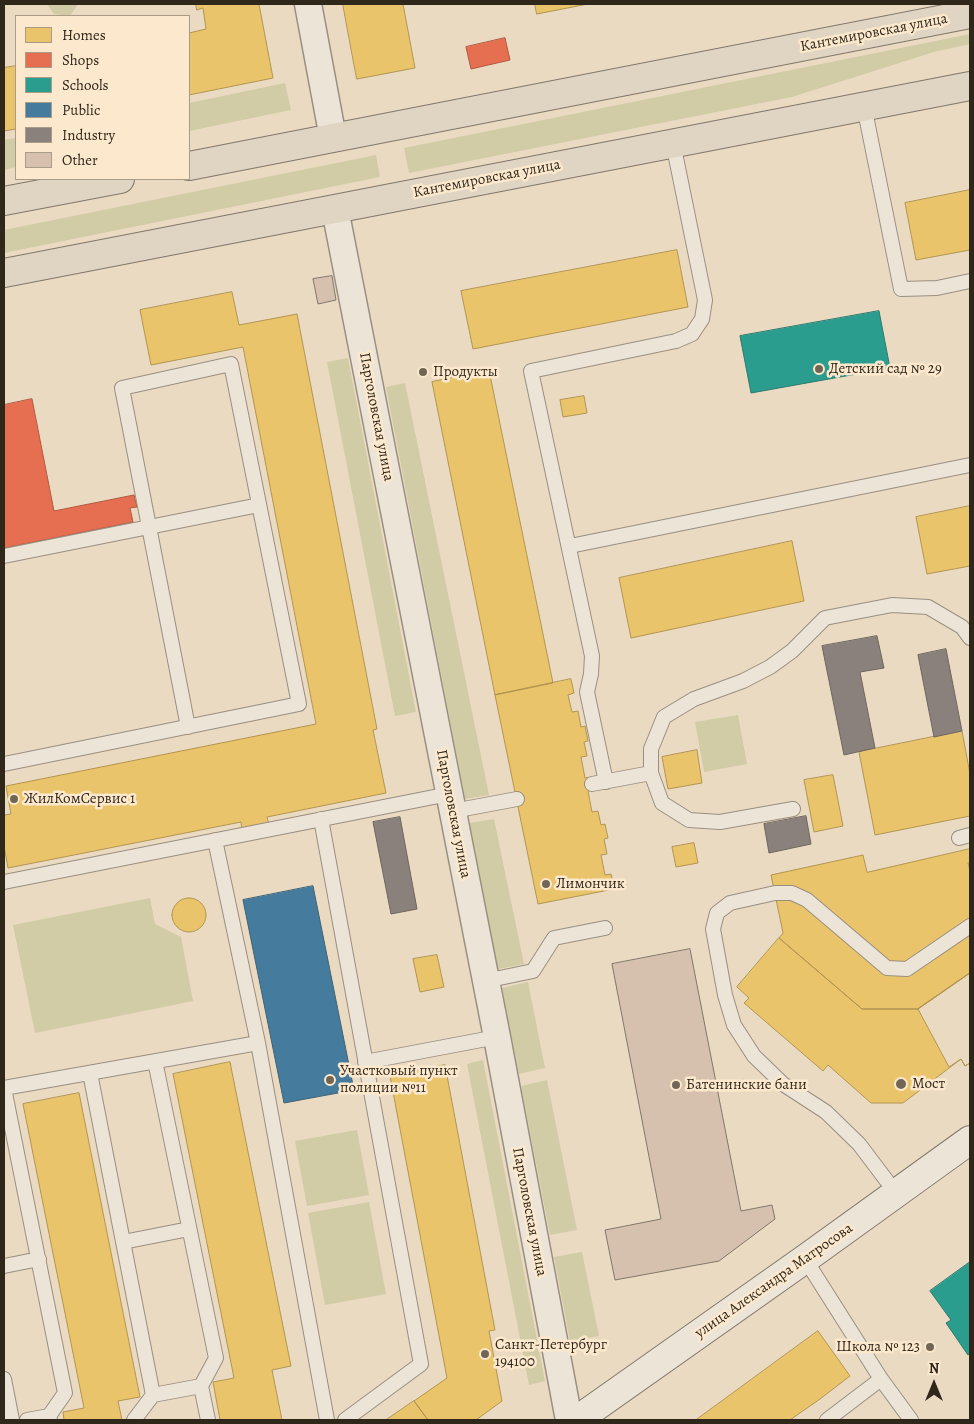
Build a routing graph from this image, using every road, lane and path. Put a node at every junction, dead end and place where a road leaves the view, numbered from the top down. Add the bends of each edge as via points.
1 (308, 4) edge
2 (970, 14) edge
3 (970, 86) edge
4 (864, 106) junction
5 (333, 138) junction
6 (673, 143) junction
7 (190, 166) edge
8 (115, 180) edge
9 (4, 201) edge
10 (335, 209) junction
11 (4, 273) edge
12 (970, 281) edge
13 (970, 465) edge
14 (259, 505) junction
15 (149, 527) junction
16 (570, 546) junction
17 (4, 556) edge
18 (970, 638) edge
19 (188, 727) junction
20 (4, 764) edge
21 (651, 773) junction
22 (517, 799) dead end
23 (451, 803) junction
24 (793, 809) dead end
25 (321, 820) junction
26 (216, 840) junction
27 (4, 882) edge
28 (970, 926) edge
29 (605, 928) dead end
30 (485, 981) junction
31 (497, 1037) junction
32 (258, 1043) junction
33 (155, 1061) junction
34 (365, 1062) junction
35 (90, 1073) junction
36 (4, 1088) edge
37 (970, 1140) edge
38 (896, 1193) junction
39 (189, 1229) junction
40 (123, 1242) junction
41 (38, 1259) junction
42 (805, 1259) junction
43 (4, 1266) edge
44 (4, 1378) edge
45 (881, 1378) junction
46 (201, 1386) junction
47 (153, 1395) junction
48 (49, 1418) edge
49 (12, 1420) edge
50 (27, 1420) edge
51 (134, 1420) edge
52 (208, 1420) edge
53 (327, 1420) edge
54 (345, 1420) edge
55 (569, 1420) edge
56 (577, 1420) edge
57 (827, 1420) edge
58 (910, 1420) edge

1 - 5 street
2 - 5 main road, Кантемировская улица
3 - 4 main road, Кантемировская улица
4 - 6 main road, Кантемировская улица
4 - 12 lane via 901,289 937,288
5 - 7 main road, Кантемировская улица
6 - 10 main road, Кантемировская улица
6 - 16 lane via 705,300 702,320 692,334 676,341 531,371
8 - 9 main road
10 - 11 main road, Кантемировская улица
10 - 23 street, Парголовская улица
13 - 16 lane
14 - 15 lane
14 - 15 lane via 231,364 122,388
14 - 19 lane via 299,704
15 - 17 lane
15 - 19 lane
16 - 21 lane via 592,656 587,692 599,783
18 - 21 lane via 962,627 928,607 892,605 825,618 792,651 770,667 694,699 664,717 651,749
19 - 20 lane
21 - 24 lane via 662,803 689,820 720,822
22 - 23 lane
23 - 25 lane
23 - 30 street, Парголовская улица
25 - 26 lane
25 - 34 lane
26 - 27 lane
26 - 32 lane
28 - 38 lane via 907,969 887,968 807,900 792,893 774,893 730,903 717,913 713,929 734,1025 754,1056 783,1084 826,1112 859,1144
29 - 30 lane via 554,938 533,971
30 - 31 street, Парголовская улица
31 - 34 lane
31 - 55 street, Парголовская улица
32 - 33 lane
32 - 53 lane
33 - 35 lane
33 - 39 lane
34 - 54 lane via 421,1364
35 - 36 lane
35 - 40 lane
36 - 41 lane
37 - 38 street, улица Александра Матросова
38 - 42 street, улица Александра Матросова
39 - 40 lane
39 - 46 lane via 216,1358
40 - 47 lane
41 - 43 lane
41 - 48 lane via 65,1393
42 - 45 lane
42 - 56 street, улица Александра Матросова
44 - 49 lane
45 - 57 lane
45 - 58 lane
46 - 47 lane
46 - 52 lane
47 - 51 lane
48 - 50 lane

